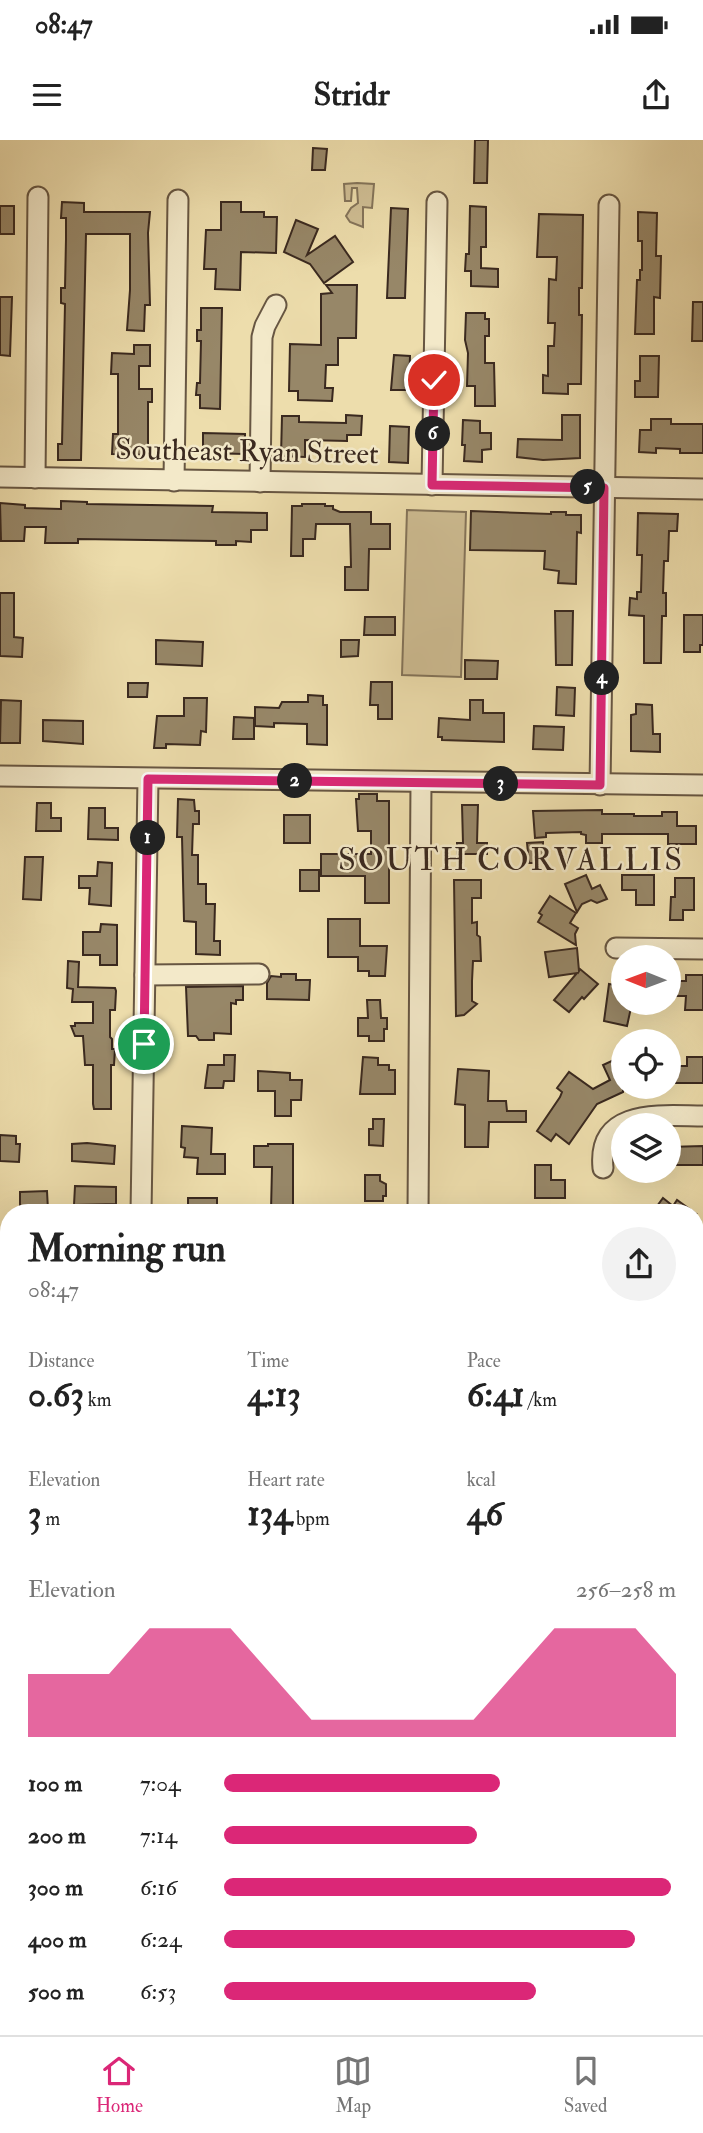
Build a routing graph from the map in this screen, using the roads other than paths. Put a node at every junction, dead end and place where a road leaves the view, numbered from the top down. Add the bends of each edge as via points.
1 (38, 197) dead end
2 (178, 200) dead end
3 (437, 202) dead end
4 (609, 205) dead end
5 (276, 305) dead end
6 (0, 477) edge
7 (35, 478) junction
8 (174, 481) junction
9 (260, 482) junction
10 (432, 485) junction
11 (604, 488) junction
12 (703, 489) edge
13 (0, 776) edge
14 (148, 779) junction
15 (421, 782) junction
16 (600, 785) junction
17 (703, 785) edge
18 (681, 949) edge
19 (703, 950) edge
20 (259, 974) dead end
21 (145, 975) junction
22 (703, 1116) edge
23 (603, 1168) dead end
24 (141, 1204) edge
25 (418, 1204) edge

1 - 7 street
2 - 8 street
3 - 10 street
4 - 11 street
5 - 9 street via 262,337
6 - 7 street, Southeast Ryan Street
7 - 8 street, Southeast Ryan Street
8 - 9 street, Southeast Ryan Street
9 - 10 street, Southeast Ryan Street
10 - 11 street, Southeast Ryan Street
11 - 12 street, Southeast Ryan Street
11 - 16 street
13 - 14 street
14 - 15 street
14 - 21 street
15 - 16 street
15 - 25 street
16 - 17 street
18 - 19 street
20 - 21 street
21 - 24 street
22 - 23 street via 628,1120 607,1139

